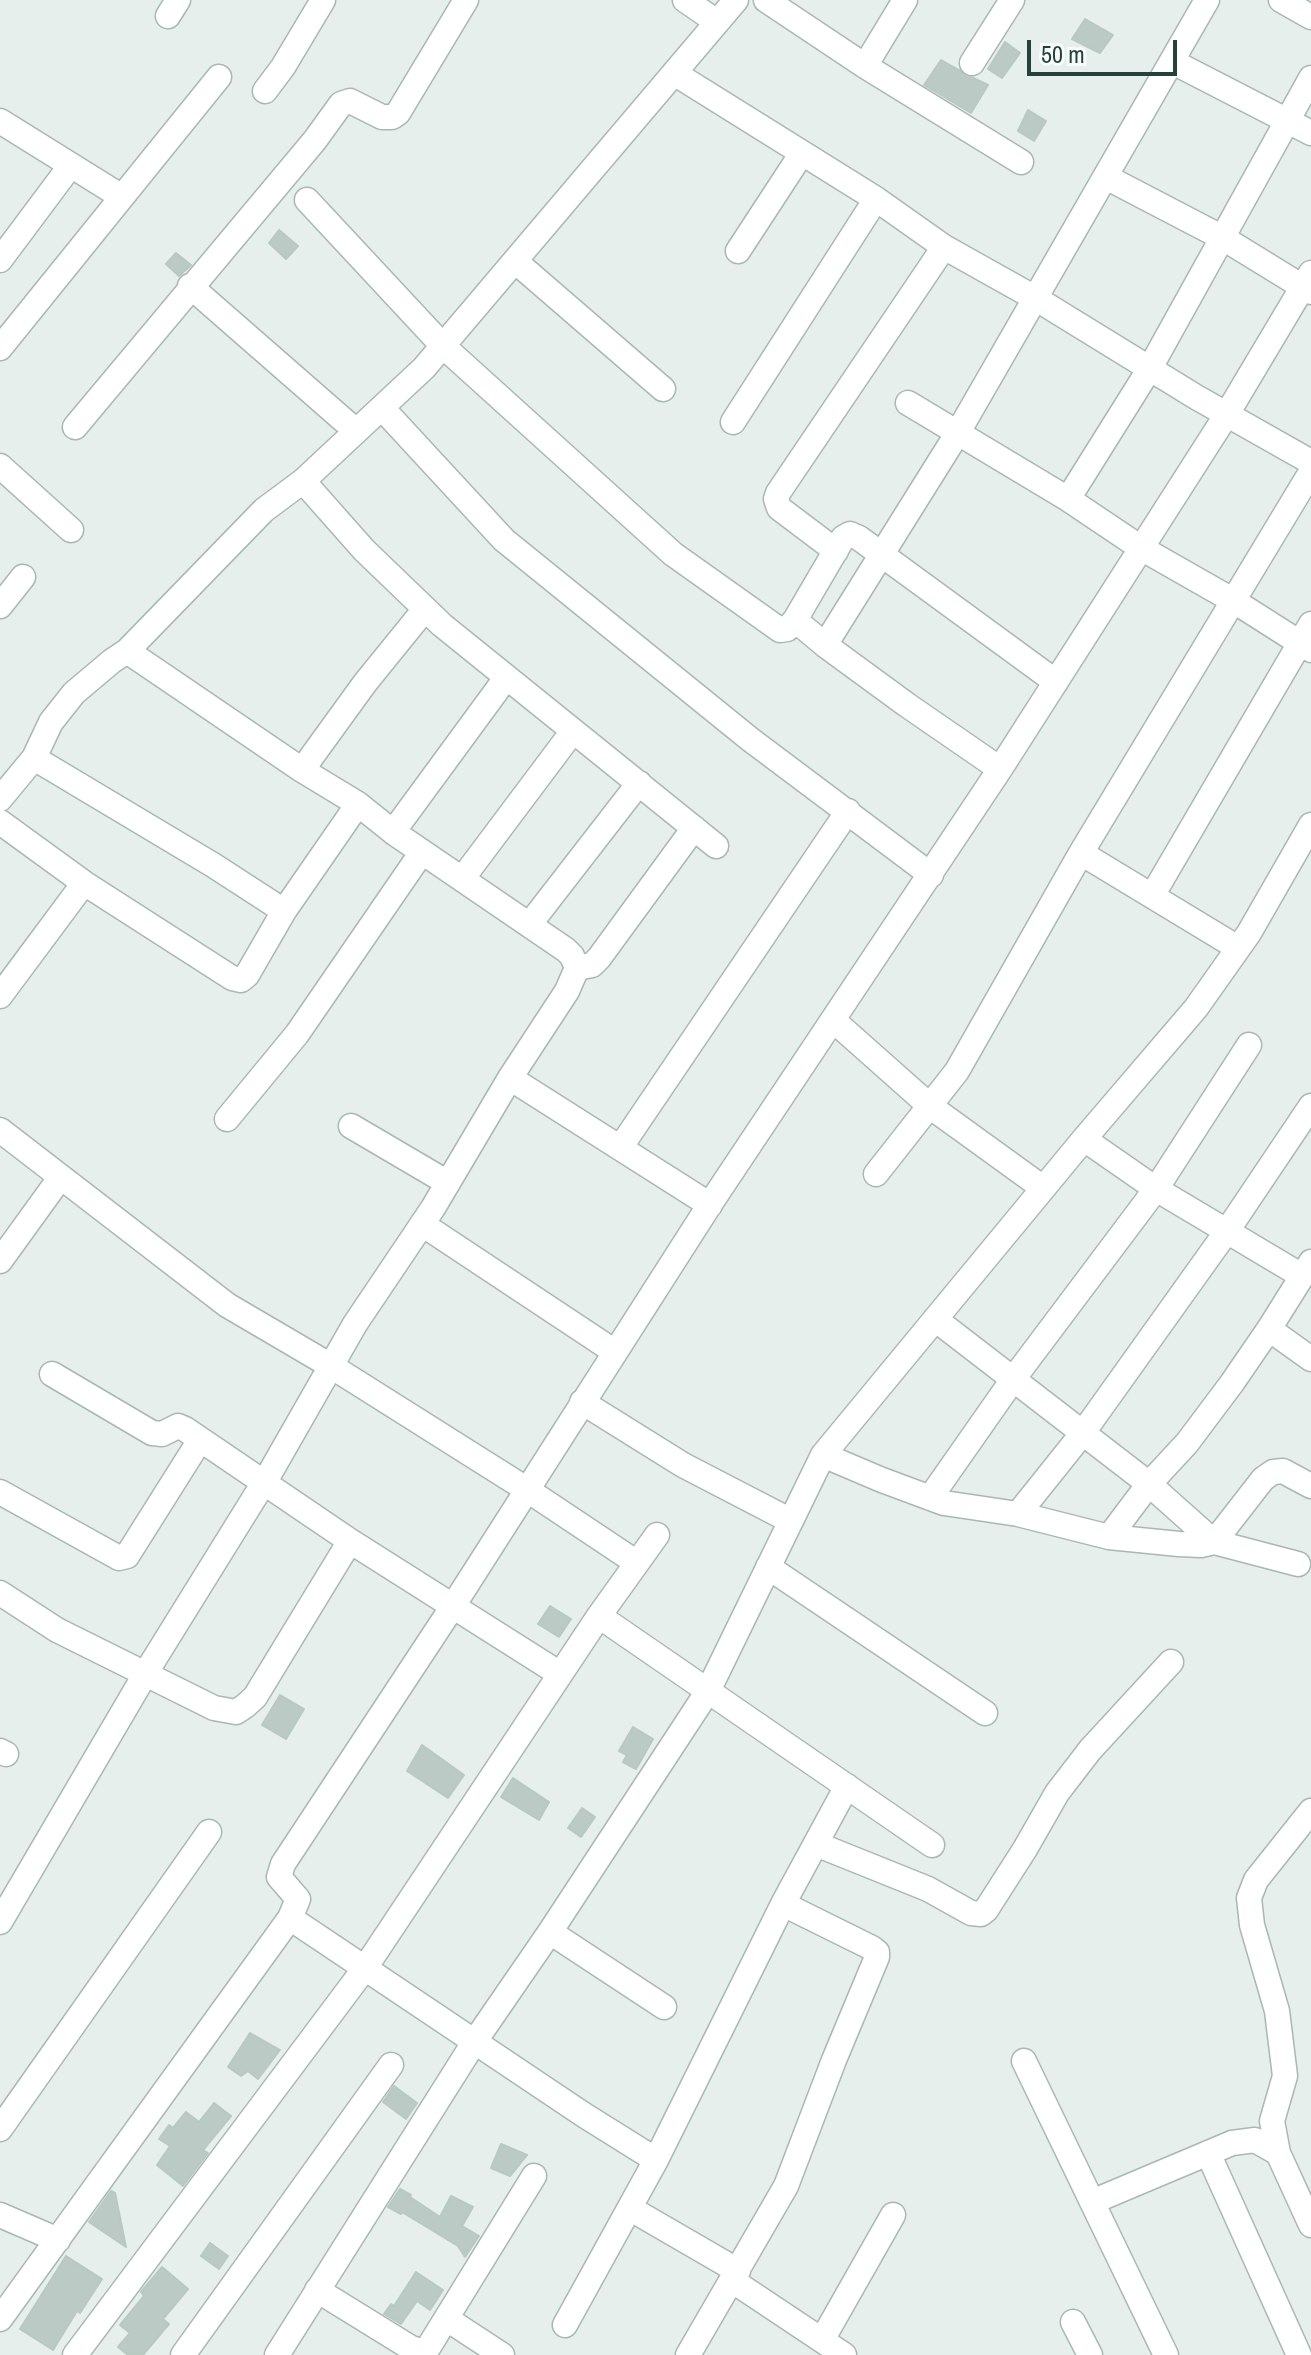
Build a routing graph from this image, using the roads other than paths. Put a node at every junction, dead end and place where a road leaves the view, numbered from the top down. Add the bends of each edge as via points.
1 (323, 0) edge
2 (466, 0) edge
3 (685, 0) edge
4 (736, 0) edge
5 (766, 0) edge
6 (905, 0) edge
7 (1012, 0) edge
8 (1207, 0) edge
9 (1281, 0) edge
10 (1311, 17) edge
11 (717, 22) junction
12 (1173, 62) junction
13 (972, 63) dead end
14 (865, 66) junction
15 (674, 73) junction
16 (219, 77) dead end
17 (1311, 78) edge
18 (265, 91) dead end
19 (0, 121) edge
20 (1286, 121) junction
21 (1311, 133) edge
22 (802, 153) junction
23 (1021, 162) dead end
24 (71, 165) junction
25 (1106, 177) junction
26 (122, 197) junction
27 (876, 199) junction
28 (307, 200) dead end
29 (1223, 238) junction
30 (944, 247) junction
31 (738, 251) dead end
32 (0, 260) edge
33 (515, 261) junction
34 (1308, 284) edge
35 (190, 286) junction
36 (1035, 298) junction
37 (443, 346) junction
38 (0, 348) edge
39 (1150, 368) junction
40 (663, 389) dead end
41 (908, 403) dead end
42 (382, 408) junction
43 (1227, 414) junction
44 (733, 422) dead end
45 (75, 427) dead end
46 (356, 431) junction
47 (957, 434) junction
48 (1311, 462) edge
49 (0, 466) edge
50 (1311, 472) edge
51 (303, 481) junction
52 (1068, 499) junction
53 (71, 530) dead end
54 (1141, 548) junction
55 (836, 551) junction
56 (882, 556) junction
57 (23, 577) dead end
58 (1234, 601) junction
59 (0, 606) edge
60 (425, 609) junction
61 (795, 620) junction
62 (1307, 639) edge
63 (825, 645) junction
64 (127, 651) junction
65 (506, 678) junction
66 (1056, 682) junction
67 (573, 731) junction
68 (34, 758) junction
69 (1000, 769) junction
70 (302, 770) junction
71 (639, 783) junction
72 (0, 799) edge
73 (358, 804) junction
74 (848, 811) junction
75 (0, 822) edge
76 (1311, 825) edge
77 (694, 828) junction
78 (393, 832) junction
79 (716, 846) dead end
80 (422, 852) junction
81 (1081, 853) junction
82 (931, 875) junction
83 (462, 879) junction
84 (84, 883) junction
85 (1152, 896) junction
86 (284, 911) junction
87 (529, 925) junction
88 (1238, 948) junction
89 (577, 968) junction
90 (0, 996) edge
91 (833, 1020) junction
92 (1249, 1045) dead end
93 (510, 1078) junction
94 (1311, 1106) edge
95 (931, 1107) junction
96 (227, 1119) dead end
97 (351, 1126) dead end
98 (0, 1130) edge
99 (1084, 1139) junction
100 (620, 1148) junction
101 (876, 1174) dead end
102 (60, 1178) junction
103 (448, 1183) junction
104 (1043, 1188) junction
105 (1156, 1189) junction
106 (710, 1205) junction
107 (422, 1224) junction
108 (1227, 1231) junction
109 (0, 1261) edge
110 (1306, 1269) edge
111 (935, 1319) junction
112 (1269, 1329) junction
113 (615, 1352) junction
114 (1311, 1359) edge
115 (331, 1366) junction
116 (52, 1374) dead end
117 (1014, 1378) junction
118 (582, 1402) junction
119 (1082, 1434) junction
120 (200, 1440) junction
121 (823, 1455) junction
122 (263, 1484) junction
123 (1149, 1484) junction
124 (1311, 1486) edge
125 (526, 1489) junction
126 (0, 1492) edge
127 (930, 1498) junction
128 (1018, 1514) junction
129 (791, 1521) junction
130 (657, 1535) dead end
131 (1109, 1537) junction
132 (350, 1541) junction
133 (1214, 1542) junction
134 (637, 1563) junction
135 (1298, 1564) dead end
136 (768, 1567) junction
137 (0, 1593) edge
138 (453, 1606) junction
139 (599, 1616) junction
140 (1171, 1662) dead end
141 (560, 1674) junction
142 (145, 1675) junction
143 (708, 1691) junction
144 (985, 1713) dead end
145 (847, 1786) junction
146 (1311, 1811) edge
147 (209, 1832) dead end
148 (816, 1844) junction
149 (932, 1845) dead end
150 (783, 1904) junction
151 (290, 1918) junction
152 (0, 1922) edge
153 (550, 1932) junction
154 (365, 1968) junction
155 (664, 2007) dead end
156 (475, 2041) junction
157 (1024, 2061) dead end
158 (391, 2065) dead end
159 (0, 2129) edge
160 (1208, 2153) junction
161 (1278, 2153) junction
162 (656, 2160) junction
163 (534, 2176) dead end
164 (1092, 2202) junction
165 (631, 2209) junction
166 (0, 2215) edge
167 (893, 2215) dead end
168 (1311, 2225) edge
169 (58, 2240) junction
170 (736, 2276) junction
171 (317, 2290) junction
172 (0, 2319) edge
173 (447, 2319) junction
174 (1073, 2322) dead end
175 (565, 2325) dead end
176 (822, 2340) junction
177 (75, 2355) edge
178 (183, 2355) edge
179 (277, 2355) edge
180 (502, 2355) edge
181 (688, 2355) edge
182 (844, 2355) edge
183 (1090, 2355) edge
184 (1166, 2355) edge
185 (1299, 2355) edge

1 - 18 street
2 - 35 street via 398,113 387,118 350,101 341,104
3 - 11 street
4 - 11 street
5 - 14 street
6 - 14 street
7 - 13 street
8 - 12 street
9 - 10 street
11 - 15 street
12 - 20 street
12 - 25 street
14 - 23 street
15 - 22 street
15 - 33 street
16 - 26 street
17 - 20 street
19 - 24 street
20 - 21 street
20 - 29 street
22 - 27 street
22 - 31 street
24 - 26 street
24 - 32 street
25 - 29 street
25 - 36 street
26 - 38 street
27 - 30 street
27 - 44 street
28 - 37 street
29 - 34 street
29 - 39 street
30 - 36 street
30 - 55 street via 778,493 779,508
33 - 37 street
33 - 40 street
34 - 43 street
35 - 45 street
35 - 46 street
36 - 39 street
36 - 47 street
37 - 42 street
37 - 61 street via 673,554 780,630
39 - 43 street
39 - 52 street
41 - 47 street
42 - 46 street
42 - 74 street via 504,540 751,740
43 - 48 street
43 - 54 street
46 - 51 street
47 - 52 street
47 - 56 street
49 - 53 street
50 - 58 street
51 - 60 street
51 - 64 street via 264,510
52 - 54 street
54 - 58 street
54 - 66 street
55 - 56 street via 850,534
55 - 61 street
56 - 63 street
56 - 66 street
57 - 59 street
58 - 62 street
58 - 81 street
60 - 65 street
60 - 70 street
61 - 63 street
62 - 85 street
63 - 69 street
64 - 68 street via 61,708
64 - 70 street
65 - 67 street
65 - 78 street
66 - 69 street
67 - 71 street
67 - 83 street
68 - 72 street
68 - 86 street
69 - 82 street
70 - 73 street
71 - 77 street
71 - 87 street
73 - 78 street
73 - 86 street
74 - 82 street
74 - 100 street
75 - 84 street
76 - 88 street
77 - 79 street
77 - 89 street via 599,958
78 - 80 street
80 - 83 street
80 - 96 street via 297,1034
81 - 85 street
81 - 95 street via 957,1071
82 - 91 street
83 - 87 street
84 - 86 street via 236,980 247,975
84 - 90 street
85 - 88 street
87 - 89 street via 566,950
88 - 99 street via 1196,1008
89 - 93 street
91 - 95 street
91 - 106 street
92 - 105 street
93 - 100 street
93 - 103 street
94 - 108 street
95 - 101 street
95 - 104 street
97 - 103 street
98 - 102 street
99 - 104 street
99 - 105 street
100 - 106 street
102 - 109 street
102 - 115 street via 227,1305
103 - 107 street
104 - 111 street
105 - 108 street
105 - 117 street
106 - 113 street
107 - 113 street
107 - 115 street
108 - 110 street
108 - 119 street
110 - 112 street
111 - 117 street
111 - 121 street
112 - 114 street
112 - 123 street via 1187,1443
113 - 118 street
115 - 122 street
115 - 125 street
116 - 120 street via 152,1433 178,1426
117 - 119 street
117 - 127 street
118 - 125 street
118 - 129 street via 683,1465
119 - 123 street
119 - 128 street
120 - 122 street
120 - 126 street via 127,1556 119,1558
121 - 127 street
121 - 129 street
122 - 132 street
122 - 142 street
123 - 131 street
123 - 133 street
124 - 133 street via 1283,1471 1269,1474
125 - 134 street
125 - 138 street
127 - 128 street
128 - 131 street
129 - 136 street
130 - 134 street
131 - 133 street
132 - 138 street
132 - 142 street via 255,1697 236,1712 214,1708
133 - 135 street
134 - 139 street
136 - 143 street
136 - 144 street
137 - 142 street via 57,1630
138 - 141 street
138 - 151 street via 280,1870 281,1881 298,1899
139 - 141 street
139 - 143 street
140 - 148 street via 1057,1793 981,1914
141 - 154 street
142 - 152 street
143 - 145 street
143 - 153 street
145 - 148 street
145 - 149 street
146 - 161 street via 1256,1880 1249,1898 1277,2011 1285,2076 1272,2121
147 - 159 street
148 - 150 street
150 - 162 street
150 - 170 street via 872,1948 877,1957 786,2186
151 - 154 street
151 - 169 street
153 - 155 street
153 - 156 street
154 - 156 street
154 - 177 street
156 - 162 street
156 - 171 street
157 - 164 street
158 - 178 street
160 - 161 street via 1246,2140
160 - 164 street
160 - 185 street
161 - 168 street
162 - 165 street
163 - 173 street
164 - 184 street
165 - 170 street
165 - 175 street
166 - 169 street
167 - 176 street
169 - 172 street
170 - 176 street
170 - 181 street
171 - 173 street via 421,2351
171 - 179 street
173 - 180 street
174 - 183 street
176 - 182 street

